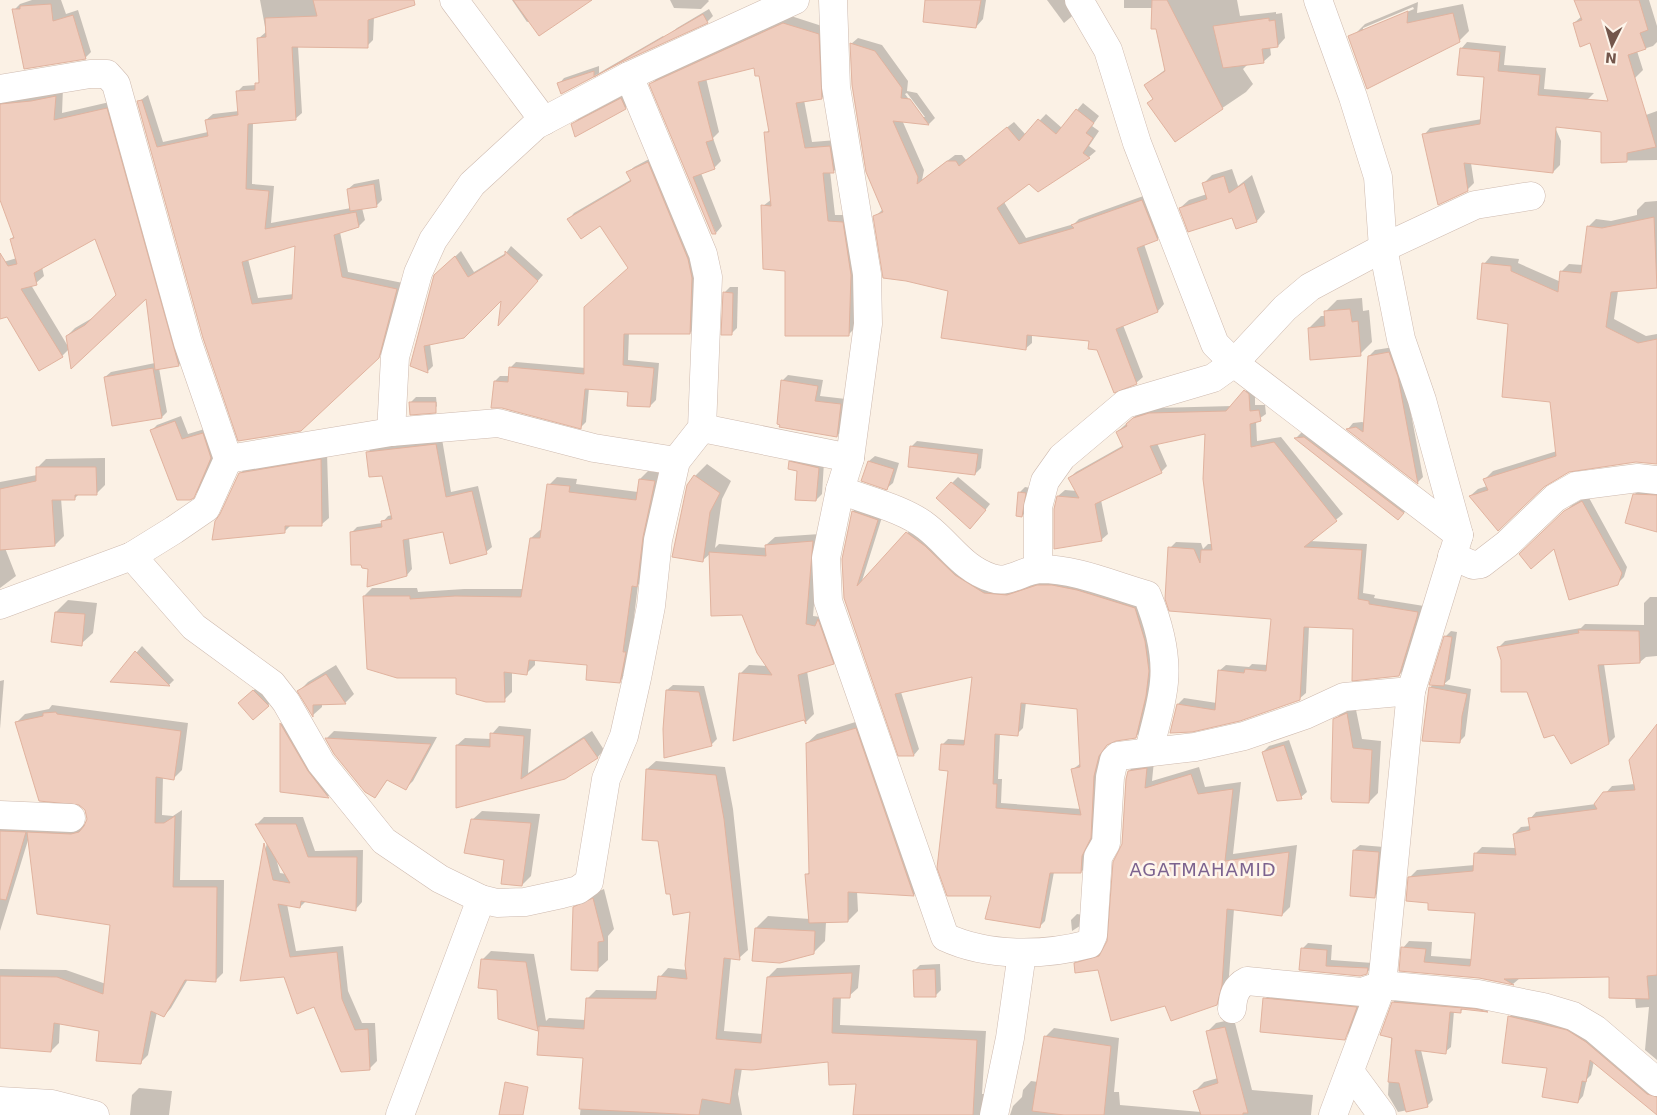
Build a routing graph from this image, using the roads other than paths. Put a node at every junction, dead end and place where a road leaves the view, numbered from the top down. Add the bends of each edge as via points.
1 (454, 0) edge
2 (795, 0) edge
3 (833, 0) edge
4 (1079, 0) edge
5 (1318, 0) edge
6 (629, 76) junction
7 (0, 89) edge
8 (544, 121) junction
9 (1532, 196) dead end
10 (1383, 248) junction
11 (1234, 363) junction
12 (702, 428) junction
13 (391, 432) junction
14 (850, 458) junction
15 (228, 459) junction
16 (676, 461) junction
17 (1657, 480) edge
18 (840, 490) junction
19 (1456, 546) junction
20 (132, 556) junction
21 (1038, 569) junction
22 (0, 605) edge
23 (1411, 691) junction
24 (1149, 751) junction
25 (0, 815) edge
26 (71, 818) dead end
27 (481, 899) junction
28 (1022, 953) junction
29 (1382, 985) junction
30 (1232, 1009) dead end
31 (1351, 1073) junction
32 (1657, 1082) edge
33 (0, 1101) edge
34 (95, 1115) edge
35 (400, 1115) edge
36 (994, 1115) edge
37 (1333, 1115) edge
38 (1382, 1115) edge

1 - 8 street
2 - 6 street
3 - 14 street via 836,87 866,274 868,324
4 - 11 street via 1108,50 1137,143 1215,344
5 - 10 street via 1378,178
6 - 8 street
6 - 12 street via 704,254 708,277
7 - 15 street via 90,74 107,74 116,84 188,342
8 - 13 street via 472,184 424,256 395,357
9 - 10 street via 1475,204
10 - 11 street via 1310,287 1285,308
10 - 19 street via 1401,339 1422,400
11 - 19 street
11 - 21 street via 1214,378 1125,404 1062,457 1045,481 1038,507
12 - 14 street
12 - 16 street
13 - 15 street
13 - 16 street via 498,423 594,448
14 - 18 street
15 - 20 street via 206,508
16 - 27 street via 658,540 651,606 638,669 624,736 606,779 589,882 578,890 525,902 497,904
17 - 19 street via 1638,478 1576,486 1555,498 1481,564 1473,565
18 - 21 street via 911,517 927,527 959,560 978,573 995,579 1009,579
18 - 28 street via 826,558 828,601 945,936 964,945
19 - 23 street
20 - 22 street
20 - 27 street via 194,627 272,684 322,763 384,841 440,879
21 - 24 street via 1070,572 1146,595 1161,638 1164,682
23 - 24 street via 1344,696 1305,715 1244,736 1195,747
23 - 29 street
24 - 28 street via 1118,756 1114,760 1106,843 1098,857 1093,935 1089,944 1068,950
25 - 26 street
27 - 35 street
28 - 36 street via 1010,1038
29 - 30 street via 1362,992 1247,980 1235,991
29 - 31 street
29 - 32 street via 1478,994 1573,1016 1594,1029
31 - 37 street
31 - 38 street
33 - 34 street via 52,1104

